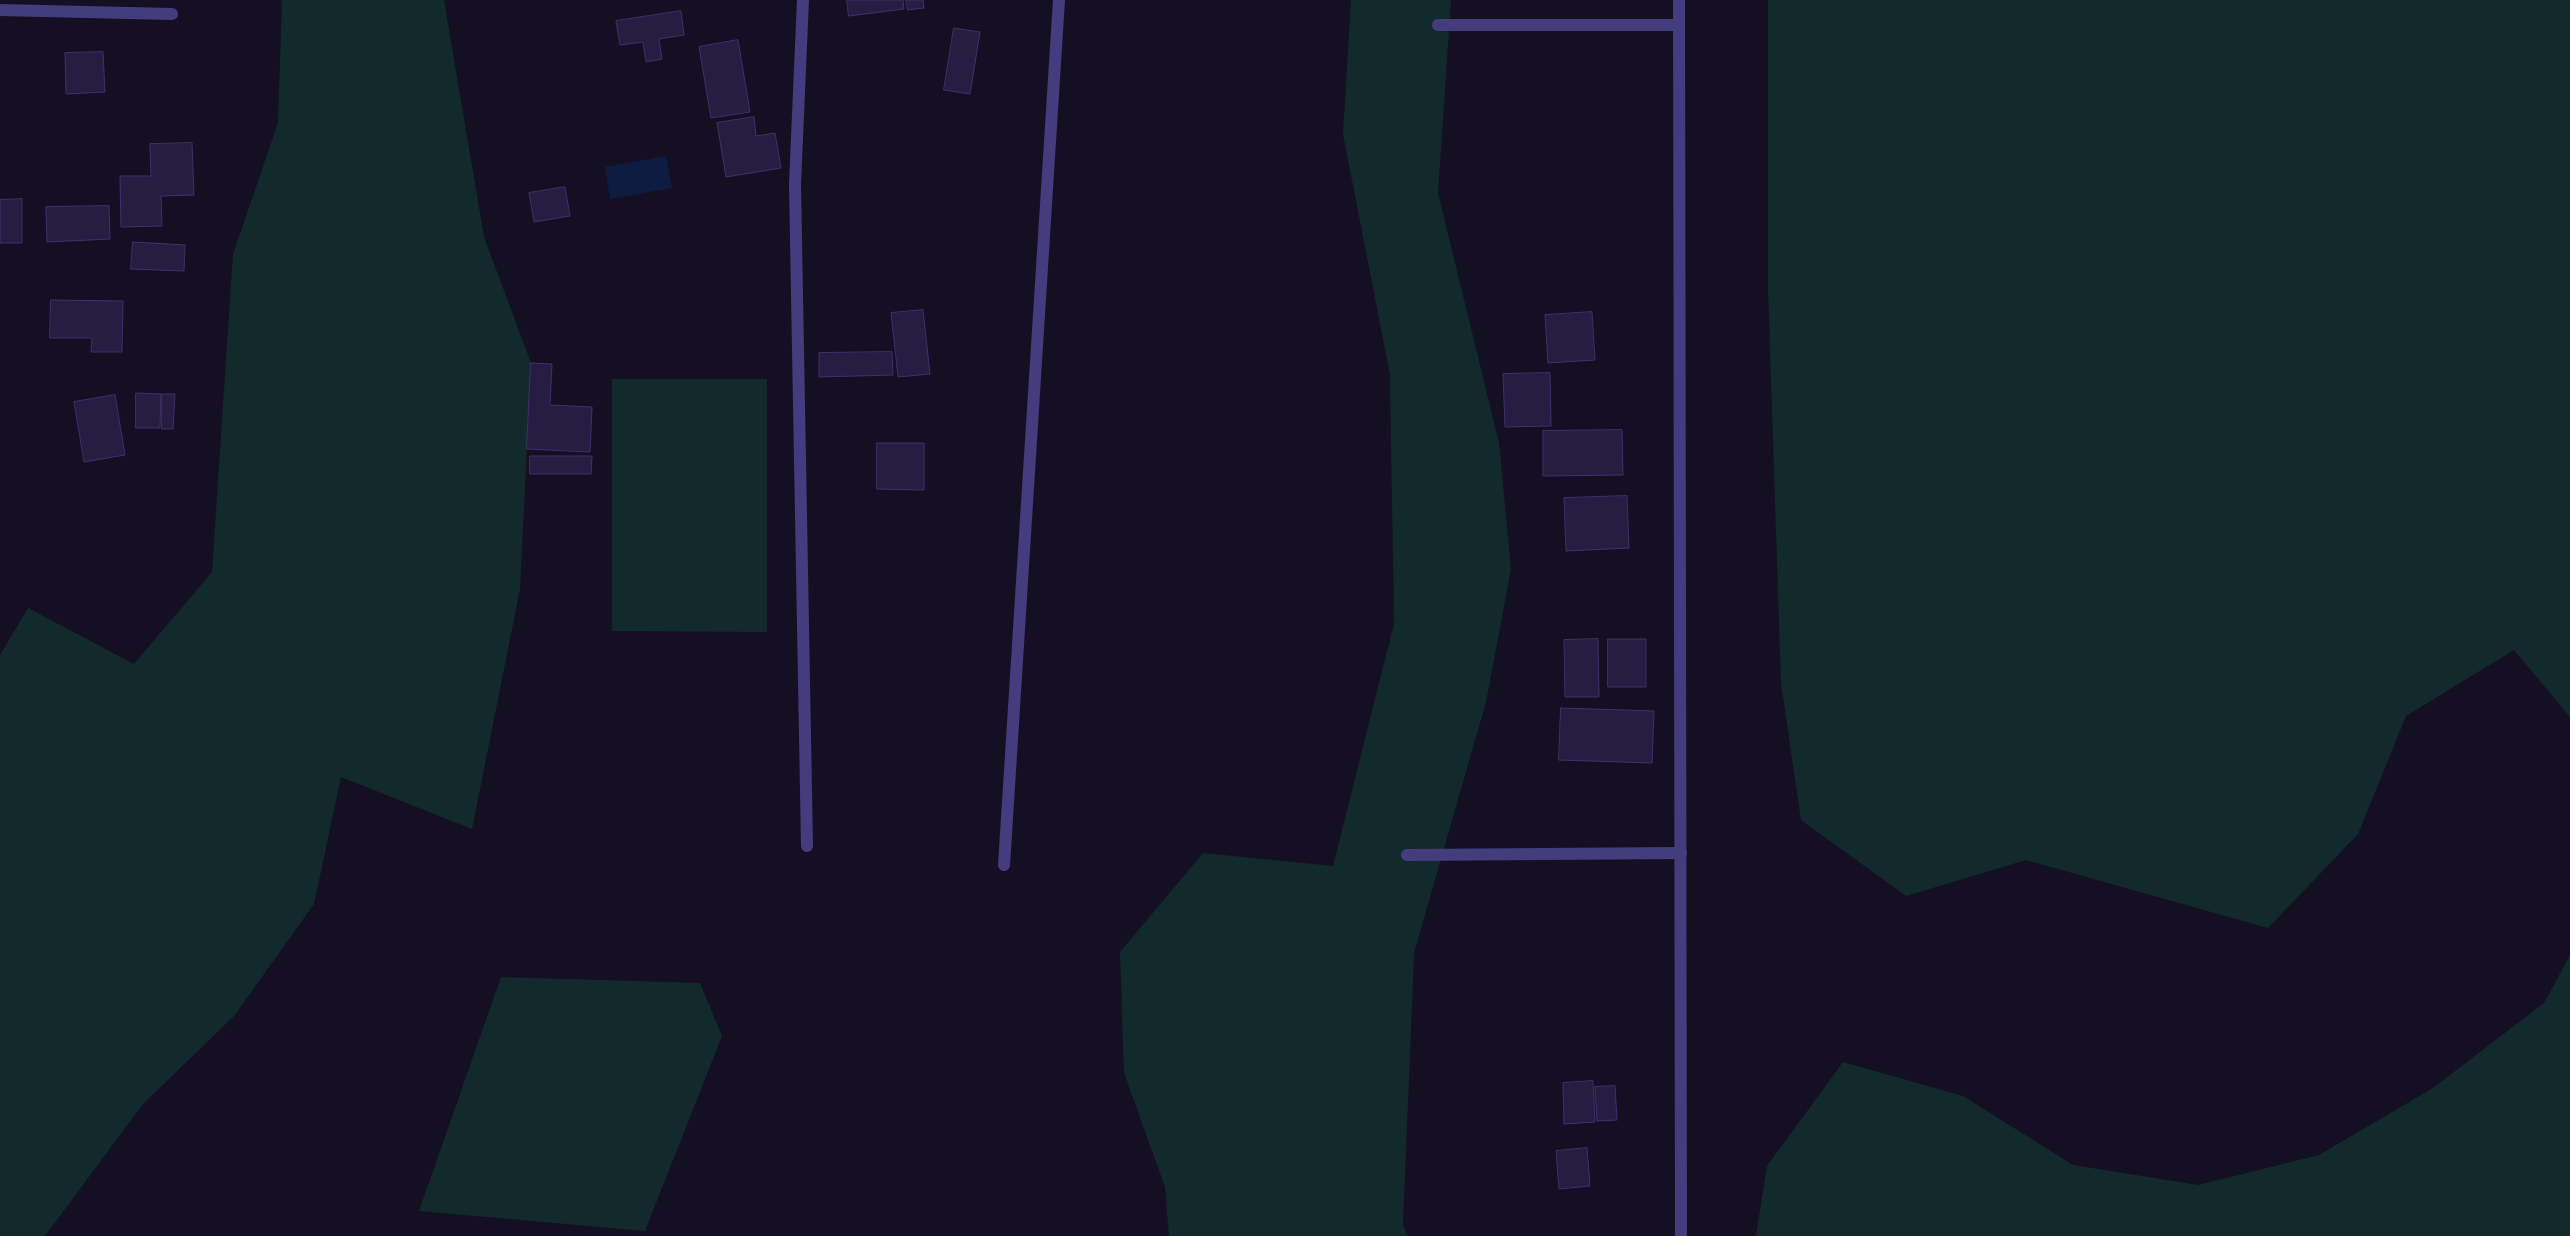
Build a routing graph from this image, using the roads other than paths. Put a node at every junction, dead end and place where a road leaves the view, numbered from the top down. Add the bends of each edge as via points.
1 (803, 0) edge
2 (1060, 0) edge
3 (1679, 0) edge
4 (0, 10) edge
5 (172, 14) dead end
6 (1679, 25) junction
7 (1438, 26) dead end
8 (807, 846) dead end
9 (1681, 853) junction
10 (1407, 855) dead end
11 (1004, 865) dead end
12 (1681, 1236) edge

1 - 8 street via 795,184
2 - 11 street
3 - 6 street
4 - 5 street
6 - 7 street
6 - 9 street
9 - 10 street
9 - 12 street

